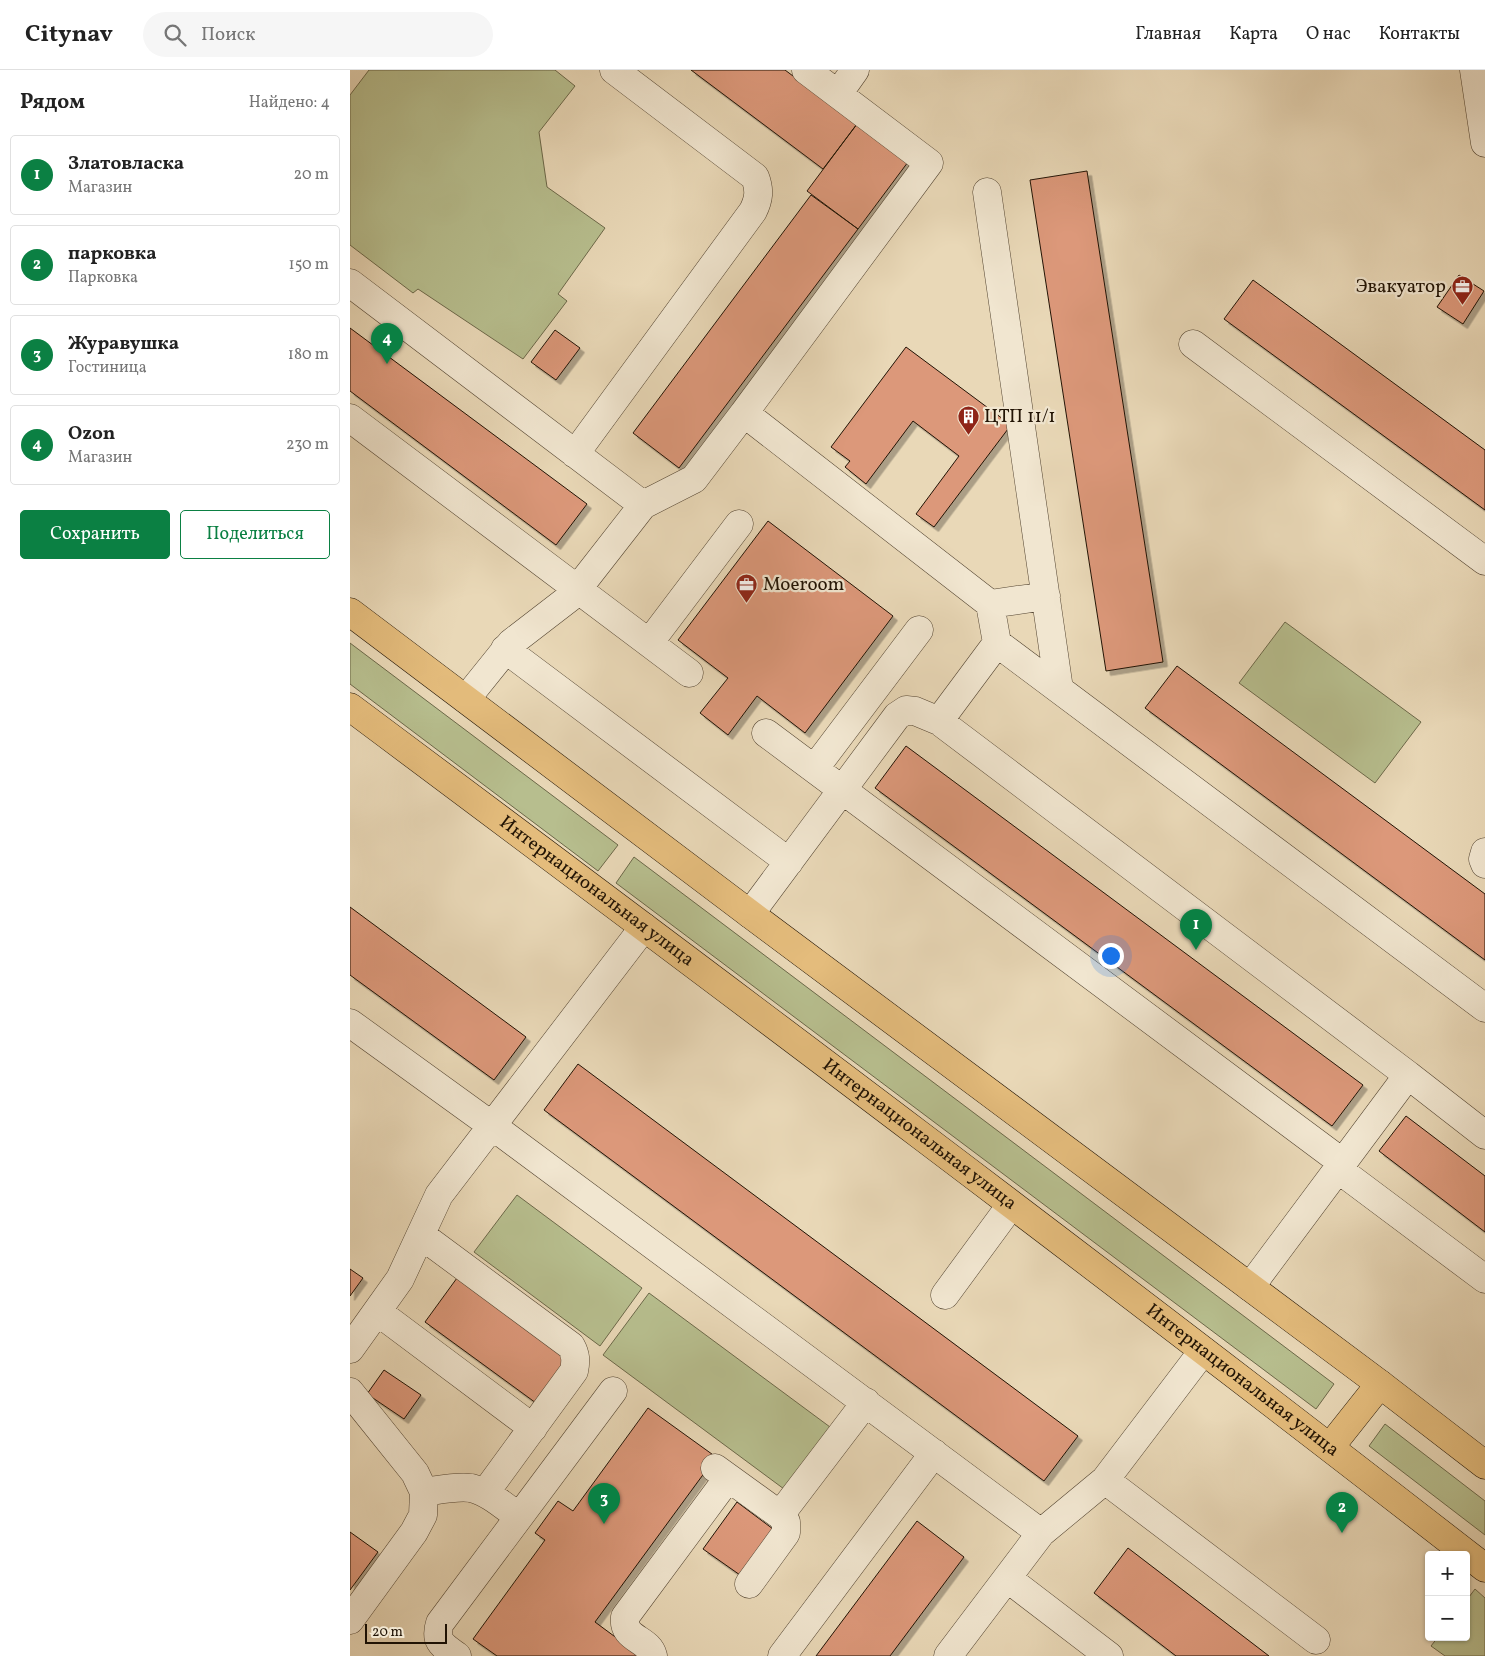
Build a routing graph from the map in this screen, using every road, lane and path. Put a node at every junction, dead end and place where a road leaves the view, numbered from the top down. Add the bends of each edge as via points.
1 (614, 70) edge
2 (806, 70) edge
3 (855, 70) edge
4 (1474, 70) edge
5 (838, 94) junction
6 (1485, 143) edge
7 (987, 192) dead end
8 (350, 283) edge
9 (1193, 344) dead end
10 (744, 414) junction
11 (350, 418) edge
12 (575, 454) junction
13 (643, 505) junction
14 (739, 524) dead end
15 (1485, 561) edge
16 (578, 590) junction
17 (1046, 596) junction
18 (990, 604) junction
19 (350, 612) edge
20 (919, 630) dead end
21 (650, 643) junction
22 (997, 643) junction
23 (505, 649) junction
24 (689, 673) dead end
25 (1059, 689) junction
26 (466, 699) junction
27 (350, 707) edge
28 (939, 721) junction
29 (766, 733) dead end
30 (815, 768) junction
31 (843, 789) junction
32 (1485, 852) edge
33 (789, 862) junction
34 (1485, 864) edge
35 (750, 914) junction
36 (644, 927) junction
37 (1485, 1008) edge
38 (350, 1023) edge
39 (1408, 1075) junction
40 (491, 1125) junction
41 (1485, 1135) edge
42 (1340, 1166) junction
43 (1012, 1205) junction
44 (420, 1235) junction
45 (1485, 1279) edge
46 (1250, 1287) junction
47 (945, 1295) dead end
48 (378, 1312) junction
49 (350, 1349) edge
50 (1203, 1351) junction
51 (1380, 1384) junction
52 (613, 1391) dead end
53 (350, 1392) edge
54 (866, 1402) junction
55 (533, 1428) junction
56 (1330, 1447) junction
57 (934, 1453) junction
58 (1485, 1464) edge
59 (1105, 1480) junction
60 (424, 1492) junction
61 (485, 1493) junction
62 (780, 1515) junction
63 (519, 1517) junction
64 (1041, 1533) junction
65 (1485, 1568) edge
66 (1007, 1578) junction
67 (749, 1584) dead end
68 (350, 1620) edge
69 (1316, 1640) dead end
70 (457, 1656) edge
71 (653, 1656) edge
72 (782, 1656) edge
73 (948, 1656) edge
74 (1109, 1656) edge

1 - 12 lane via 754,177 759,186 758,200
2 - 5 lane
3 - 5 lane
4 - 6 lane
5 - 10 lane via 929,163
7 - 17 lane
8 - 12 lane
9 - 15 lane
10 - 13 lane via 694,479
10 - 18 lane
11 - 16 lane
12 - 13 lane
13 - 16 lane
14 - 21 lane
16 - 21 lane
16 - 23 lane
17 - 18 lane
17 - 25 lane
18 - 22 lane
19 - 26 main road
20 - 30 lane
21 - 24 lane
22 - 25 lane
22 - 28 lane
23 - 26 lane
23 - 33 lane
25 - 37 lane
26 - 35 main road
27 - 36 main road, Интернациональная улица
28 - 31 lane via 915,711 906,710 897,716
28 - 39 lane
29 - 30 lane
30 - 31 lane
31 - 33 lane
31 - 42 lane
32 - 34 lane
33 - 35 lane
35 - 46 main road
36 - 40 lane
36 - 43 main road, Интернациональная улица
38 - 40 lane
39 - 41 lane
39 - 42 lane
40 - 44 lane via 438,1196
40 - 54 lane
42 - 45 lane
42 - 46 lane
43 - 47 lane
43 - 50 main road, Интернациональная улица
44 - 48 lane via 400,1279
44 - 55 lane via 575,1352 574,1370
46 - 51 main road
48 - 49 lane
48 - 55 lane
50 - 56 main road, Интернациональная улица
50 - 59 lane
51 - 56 main road
51 - 58 main road
52 - 63 lane
53 - 60 lane via 415,1473
54 - 57 lane
54 - 62 lane
55 - 61 lane
56 - 65 main road, Интернациональная улица
57 - 64 lane
57 - 72 lane
59 - 64 lane
59 - 69 lane
60 - 61 lane via 473,1488
60 - 68 lane via 423,1515 414,1532
61 - 63 lane
62 - 67 lane via 786,1522 786,1533
62 - 71 lane via 722,1473 625,1617 626,1629 652,1650
63 - 70 lane via 440,1623 438,1640
64 - 66 lane
66 - 73 lane
66 - 74 lane

